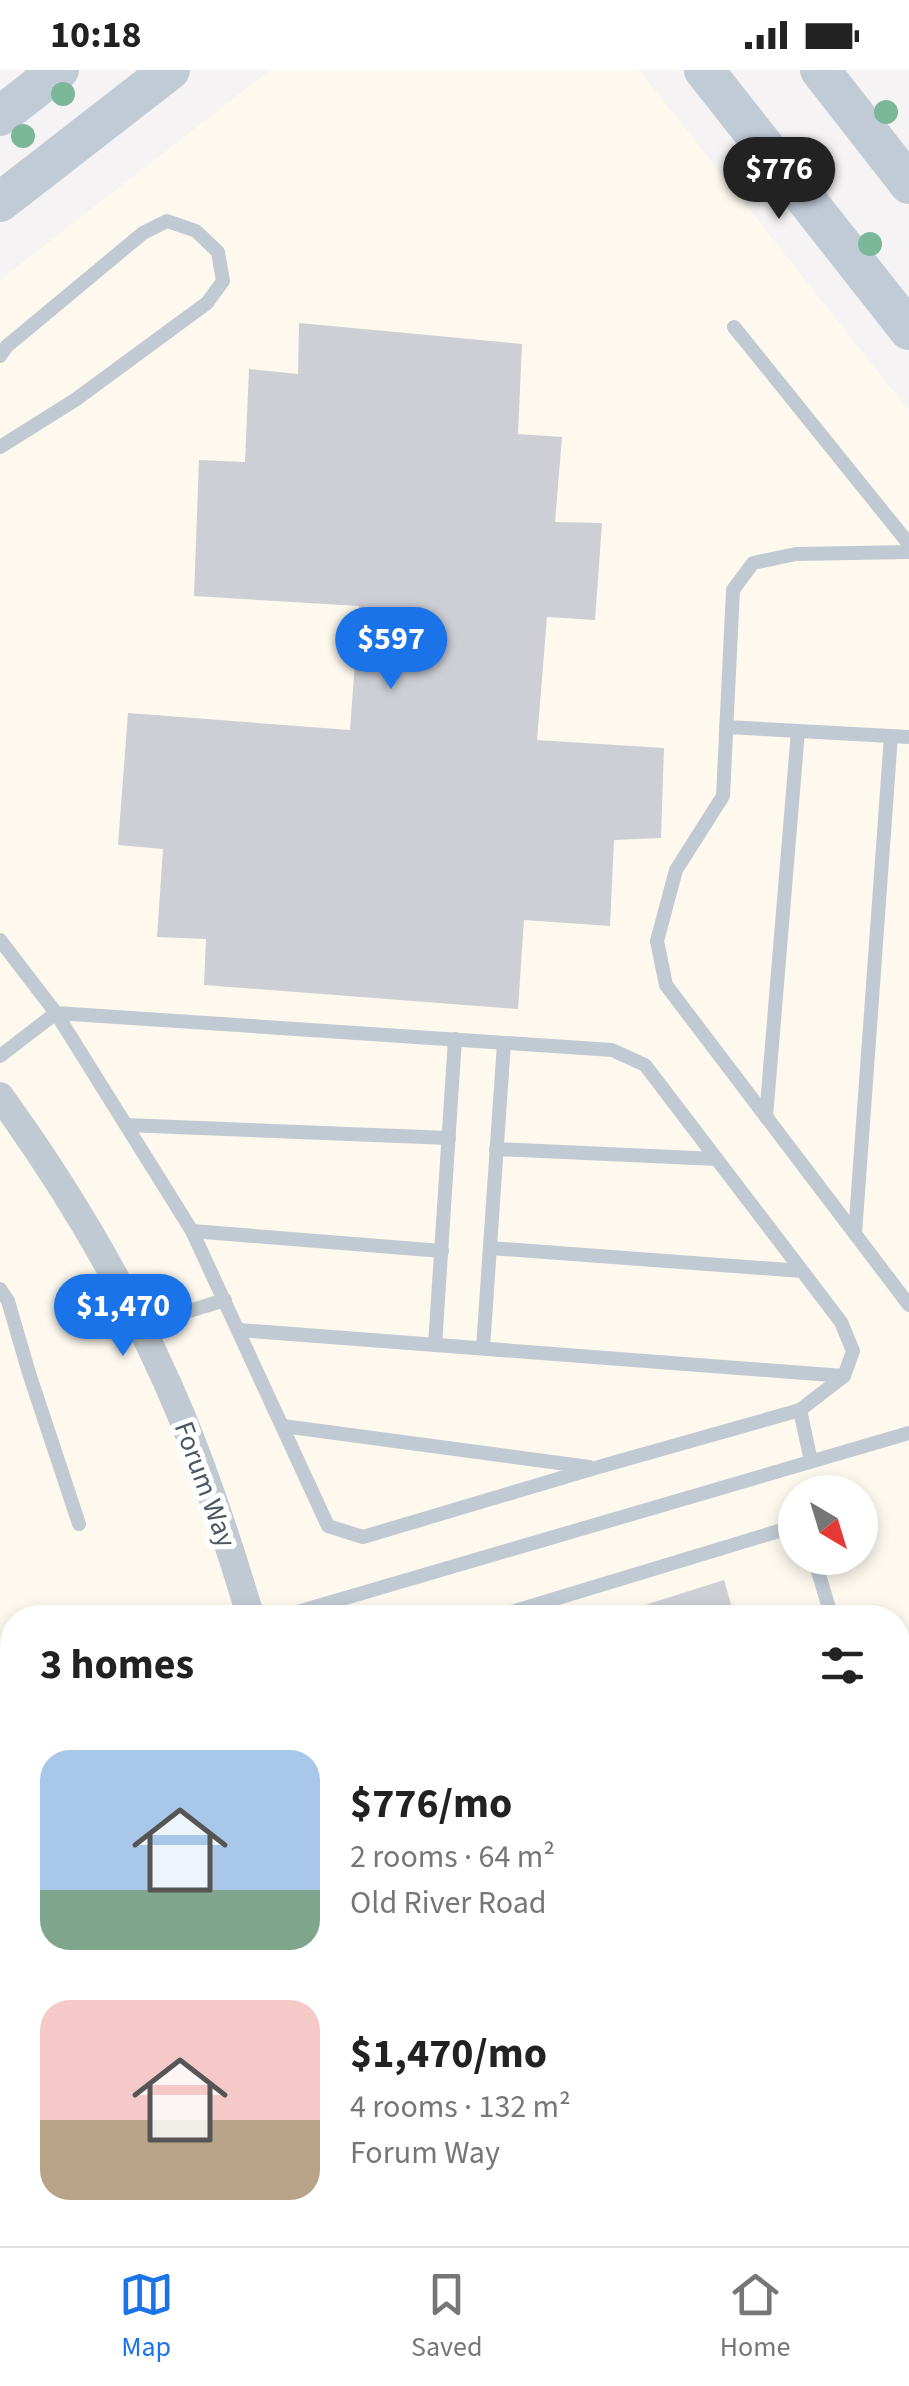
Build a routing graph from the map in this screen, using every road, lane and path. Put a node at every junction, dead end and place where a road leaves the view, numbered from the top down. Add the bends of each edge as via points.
1 (59, 70) edge
2 (170, 70) edge
3 (704, 70) edge
4 (820, 70) edge
5 (0, 116) edge
6 (909, 184) edge
7 (0, 202) edge
8 (734, 327) dead end
9 (909, 330) edge
10 (0, 356) edge
11 (0, 447) edge
12 (909, 544) edge
13 (909, 552) edge
14 (726, 726) junction
15 (798, 731) junction
16 (891, 736) junction
17 (909, 736) edge
18 (0, 940) edge
19 (56, 1013) junction
20 (455, 1039) junction
21 (504, 1043) junction
22 (0, 1056) edge
23 (0, 1096) edge
24 (766, 1116) junction
25 (126, 1125) junction
26 (449, 1138) junction
27 (496, 1149) junction
28 (717, 1160) junction
29 (192, 1231) junction
30 (855, 1234) junction
31 (490, 1248) junction
32 (442, 1251) junction
33 (802, 1271) junction
34 (0, 1289) edge
35 (225, 1300) junction
36 (909, 1305) edge
37 (140, 1326) junction
38 (239, 1330) junction
39 (435, 1345) junction
40 (483, 1348) junction
41 (844, 1376) junction
42 (800, 1410) junction
43 (283, 1426) junction
44 (909, 1433) edge
45 (811, 1461) junction
46 (594, 1468) junction
47 (80, 1524) dead end
48 (778, 1531) edge
49 (819, 1575) edge
50 (248, 1605) edge
51 (321, 1605) edge
52 (535, 1605) edge
53 (828, 1605) edge

1 - 5 main road
2 - 7 main road
3 - 9 main road
4 - 6 main road
8 - 12 lane
10 - 11 lane via 143,232 167,222 196,231 218,252 223,281 207,302 76,400
13 - 14 lane via 796,554 754,563 733,590
14 - 15 lane
14 - 24 lane via 723,796 676,870 657,940 666,985
15 - 16 lane
15 - 24 lane
16 - 17 lane
16 - 30 lane
18 - 19 lane
19 - 20 lane
19 - 22 lane
19 - 25 lane
20 - 21 lane
20 - 26 lane
21 - 27 lane
21 - 28 lane via 612,1050 644,1065
23 - 37 street, Forum Way via 82,1219
24 - 30 lane
25 - 26 lane
25 - 29 lane
26 - 32 lane
27 - 28 lane
27 - 31 lane
28 - 33 lane
29 - 32 lane
29 - 35 lane
30 - 36 lane
31 - 33 lane
31 - 40 lane
32 - 39 lane
33 - 41 lane via 842,1322 853,1351
34 - 47 lane
35 - 37 lane
35 - 38 lane
37 - 50 street, Forum Way via 183,1420
38 - 39 lane
38 - 43 lane
39 - 40 lane
40 - 41 lane
41 - 42 lane
42 - 45 lane
42 - 46 lane
43 - 46 lane
43 - 46 lane via 328,1526 363,1537
44 - 45 lane
45 - 51 lane
48 - 52 lane
49 - 53 lane

